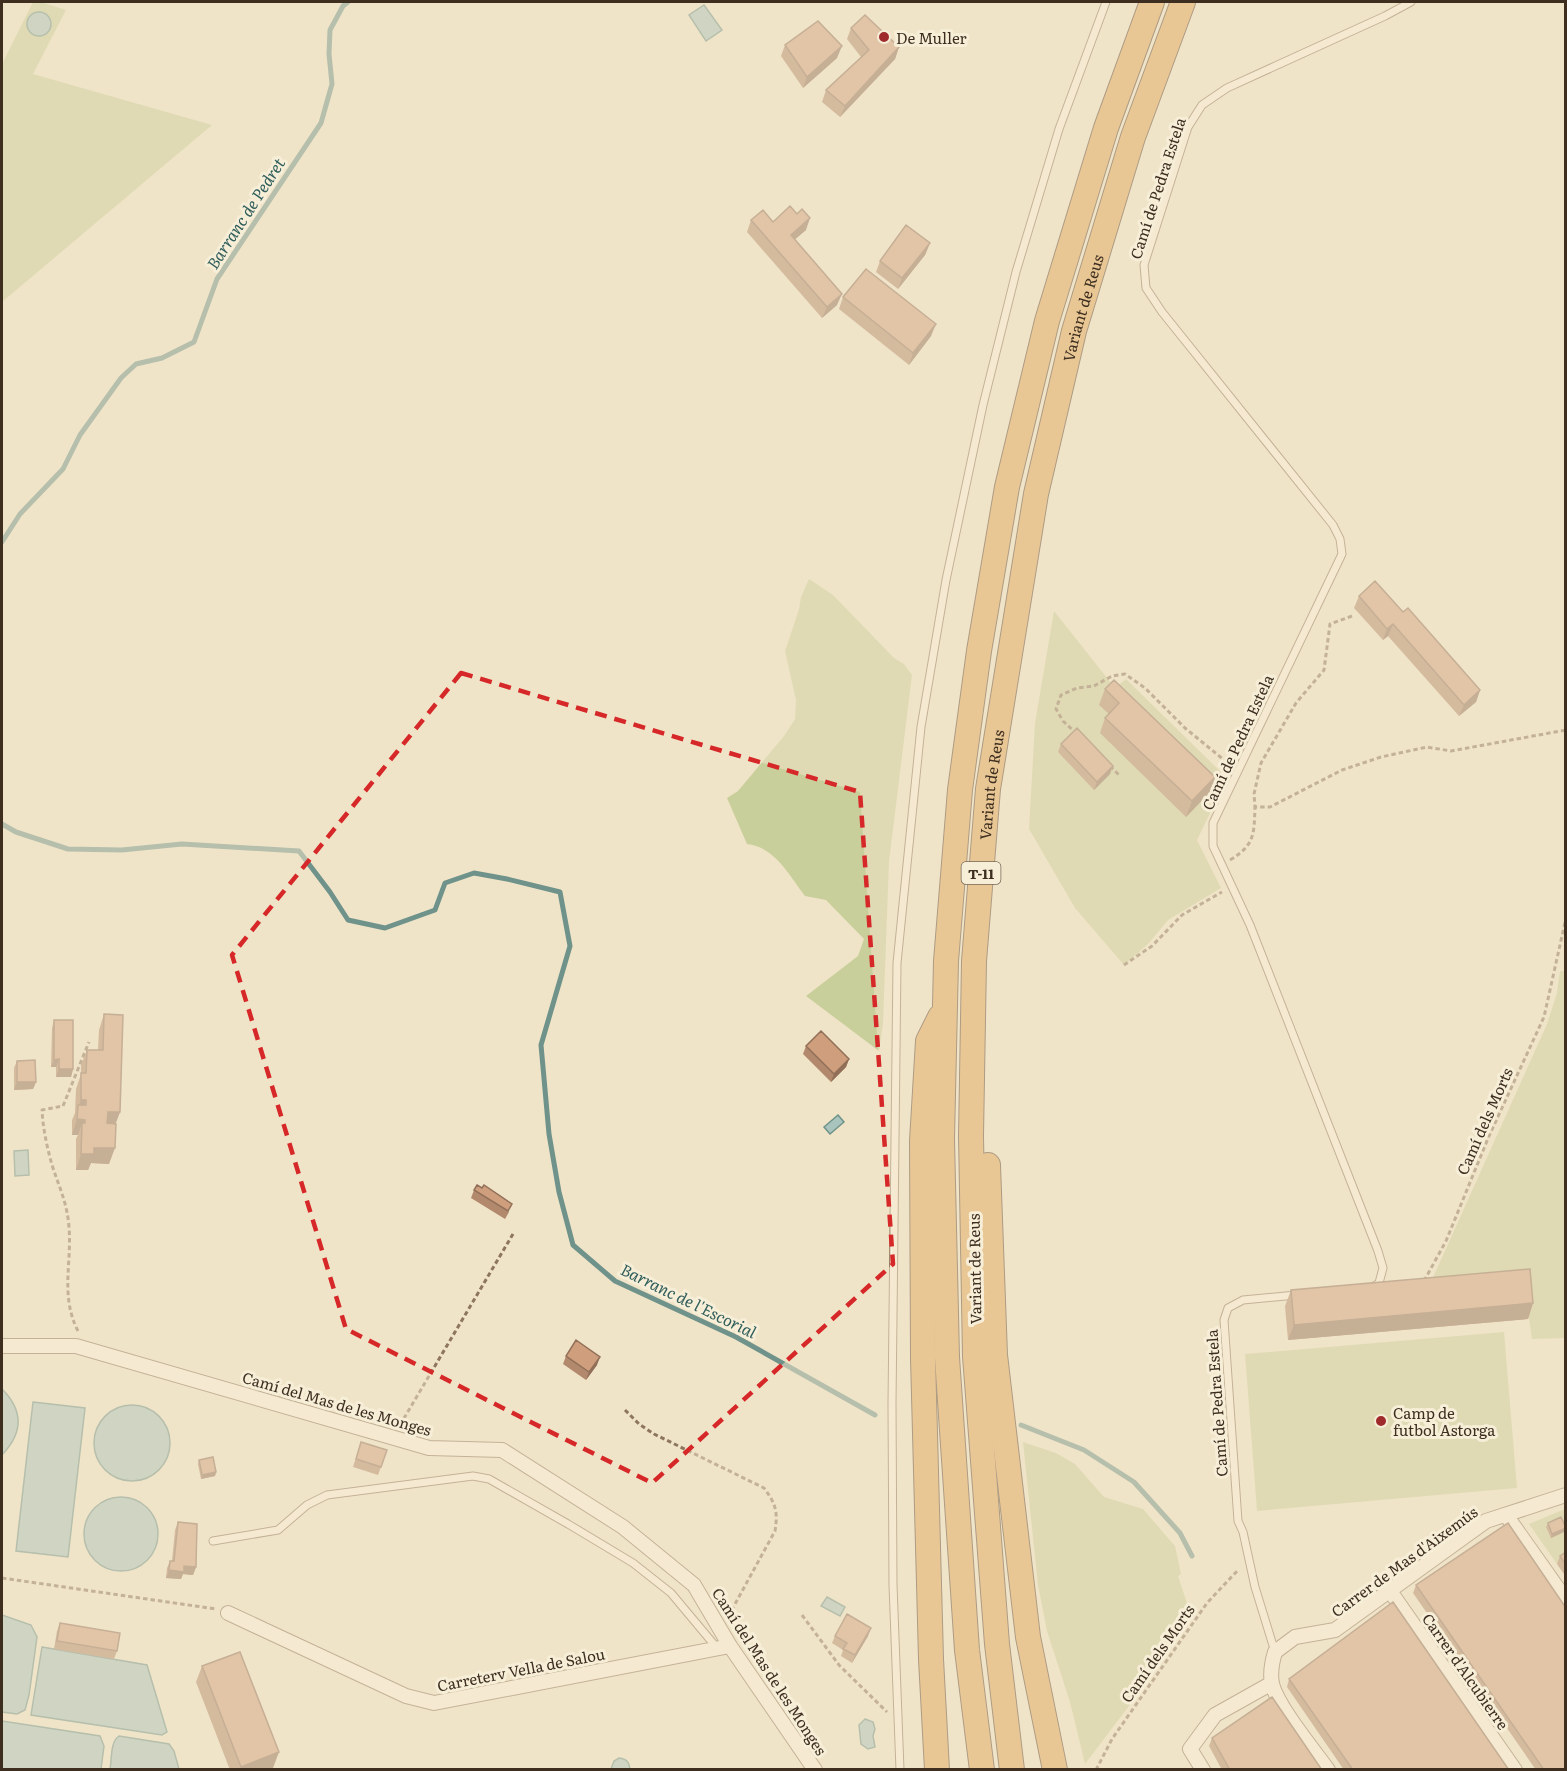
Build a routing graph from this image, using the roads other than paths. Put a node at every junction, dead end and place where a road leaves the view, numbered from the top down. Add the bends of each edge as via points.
1 (1107, 2) edge
2 (1152, 2) edge
3 (1183, 2) edge
4 (1411, 2) edge
5 (988, 789) junction
6 (945, 1007) junction
7 (1369, 1290) edge
8 (1300, 1295) edge
9 (2, 1346) edge
10 (1566, 1495) edge
11 (1506, 1515) junction
12 (213, 1541) dead end
13 (1390, 1591) junction
14 (1566, 1600) edge
15 (228, 1612) road end
16 (723, 1647) junction
17 (1273, 1658) junction
18 (1272, 1683) junction
19 (815, 1770) edge
20 (900, 1770) edge
21 (937, 1770) edge
22 (982, 1770) edge
23 (1012, 1770) edge
24 (1055, 1770) edge
25 (1203, 1770) edge
26 (1328, 1770) edge
27 (1515, 1770) edge

1 - 20 lane via 1059,129 1016,272 948,568 921,727 897,974 892,1416
2 - 6 highway, Variant de Reus / T-11 via 1106,128 1047,321 1007,487 960,790
3 - 5 highway, Variant de Reus / T-11 via 1133,137 1074,331 1036,494
4 - 7 lane, Camí de Pedra Estela via 1227,88 1202,105 1188,128 1144,265 1146,288 1162,312 1333,525 1340,539 1341,554 1213,823 1213,846 1250,925 1378,1251 1383,1268 1379,1283
5 - 23 highway, Variant de Reus / T-11 via 974,961 971,1136 975,1356 997,1644
5 - 24 highway via 987,1134 995,1355 1028,1637
6 - 21 highway via 928,1041 922,1141 923,1358
6 - 22 highway, Variant de Reus / T-11 via 942,1139 947,1357 967,1650
8 - 17 lane, Camí de Pedra Estela via 1243,1300 1228,1308 1224,1320 1238,1521
9 - 16 street, Camí del Mas de les Monges via 76,1346 429,1448 502,1450 632,1534 694,1585 721,1630
10 - 11 street, Carrer de Mas d'Aixemús
11 - 13 street, Carrer de Mas d'Aixemús via 1486,1521
11 - 14 street
12 - 16 lane via 278,1530 327,1495 473,1476 489,1479 633,1563 671,1593
13 - 17 street, Carrer de Mas d'Aixemús via 1335,1630 1295,1637
13 - 27 street, Carrer d'Alcubierre
15 - 16 street, Carreterv Vella de Salou via 406,1696 434,1703
16 - 19 street, Camí del Mas de les Monges
17 - 18 street
18 - 25 street via 1215,1715 1190,1749
18 - 26 street via 1278,1700

